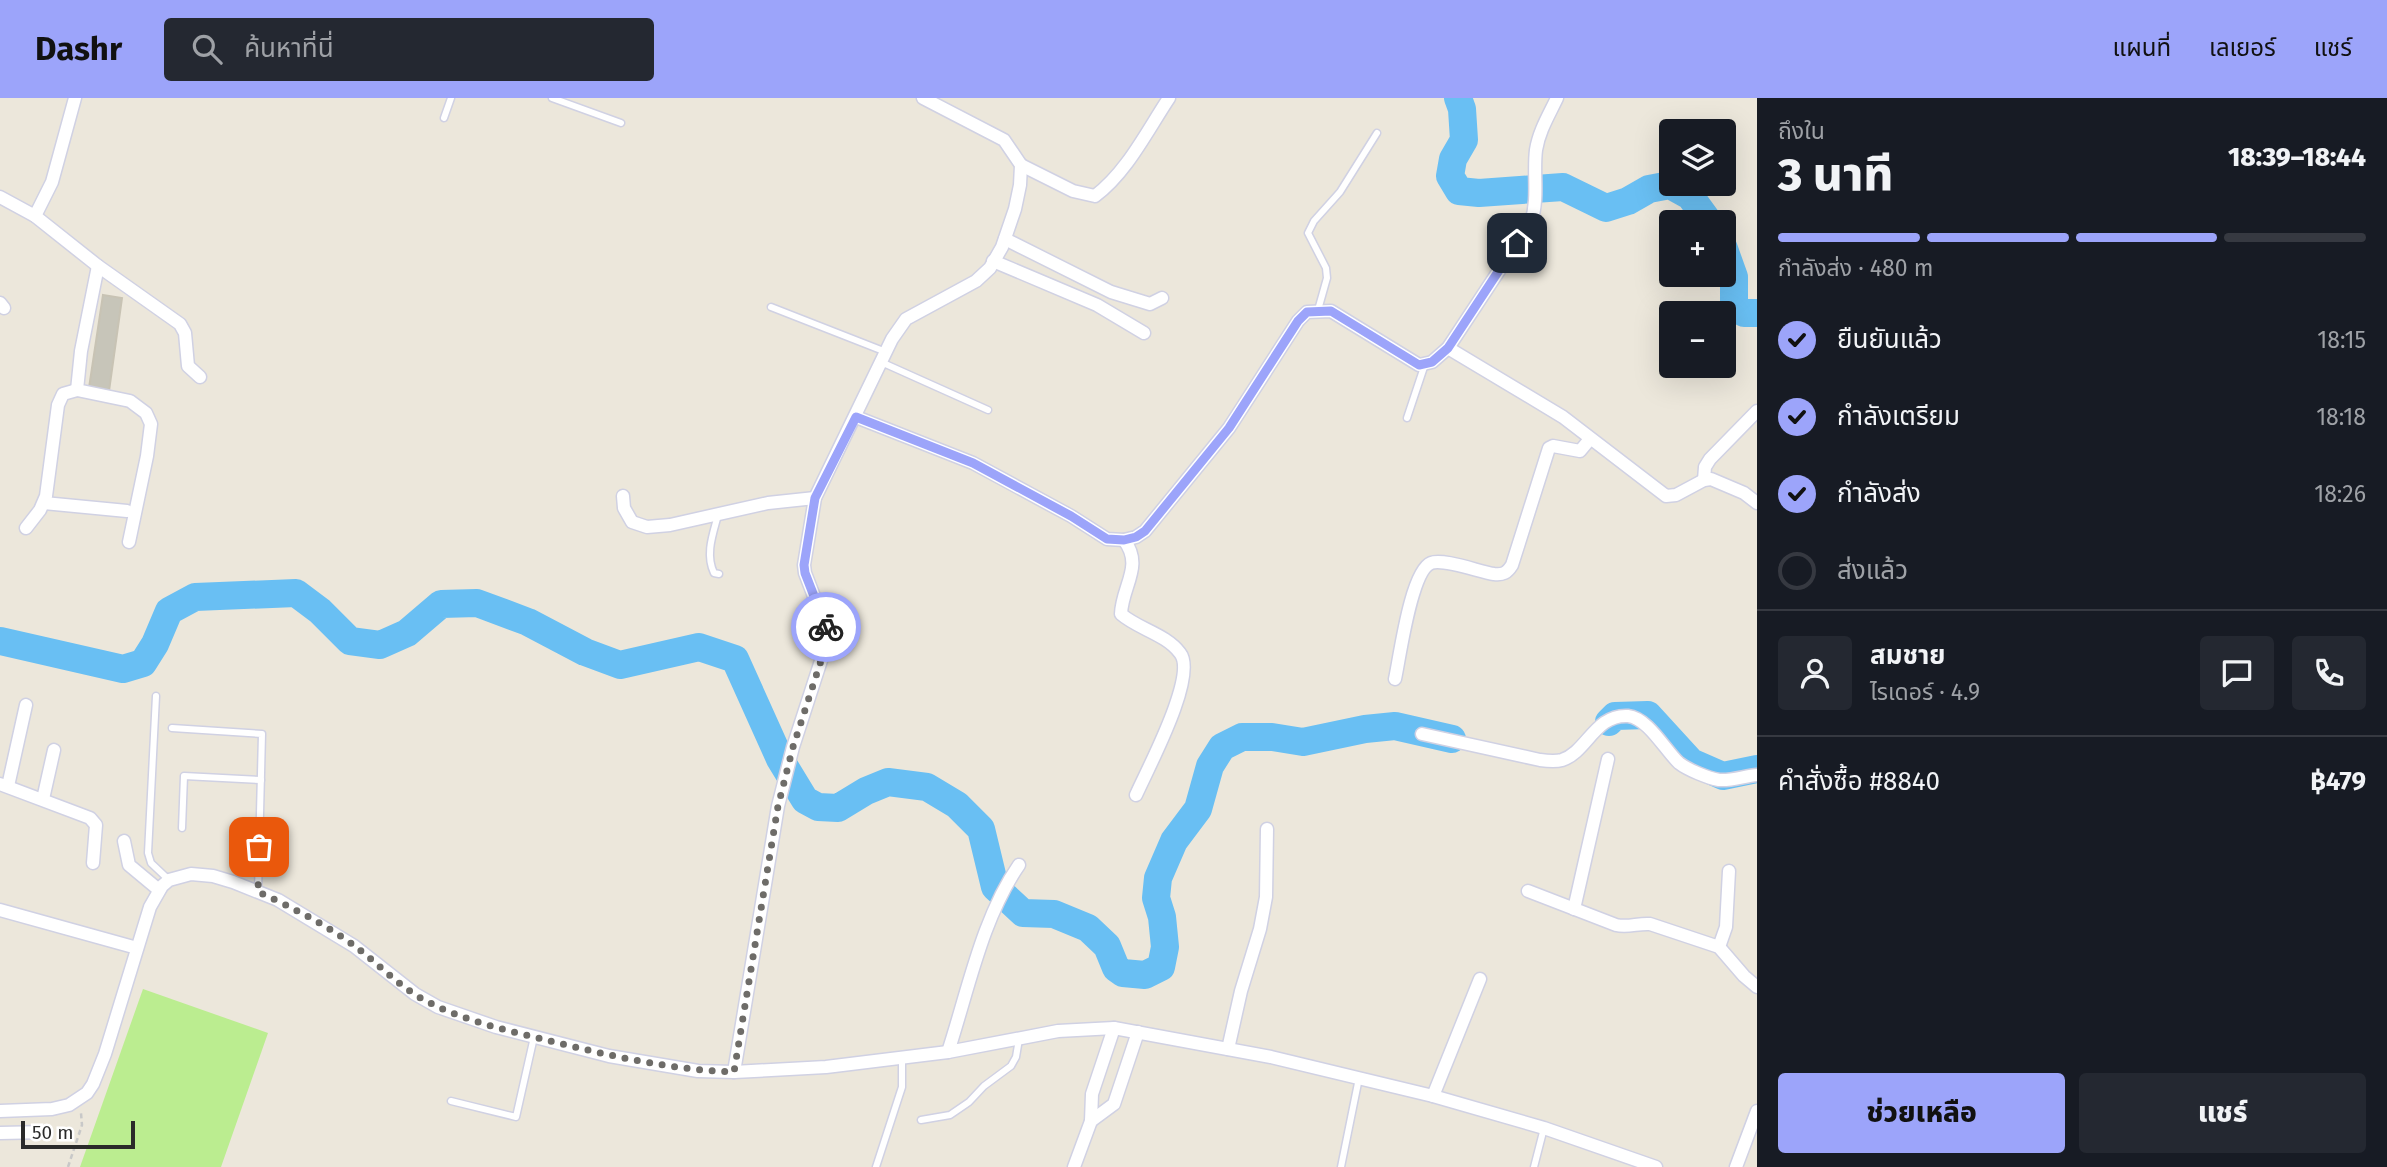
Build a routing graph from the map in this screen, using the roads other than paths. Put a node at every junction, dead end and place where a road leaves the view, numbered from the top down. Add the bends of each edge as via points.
1 (75, 98) edge
2 (450, 98) edge
3 (552, 98) edge
4 (923, 98) edge
5 (1169, 98) edge
6 (1557, 98) edge
7 (444, 118) dead end
8 (621, 123) dead end
9 (1377, 133) dead end
10 (1021, 165) junction
11 (0, 197) edge
12 (35, 216) junction
13 (1004, 239) junction
14 (993, 261) junction
15 (98, 266) junction
16 (1162, 298) dead end
17 (771, 307) dead end
18 (1318, 310) junction
19 (1144, 333) dead end
20 (1448, 348) junction
21 (884, 357) junction
22 (1425, 365) junction
23 (200, 377) dead end
24 (77, 390) junction
25 (988, 410) dead end
26 (1757, 411) edge
27 (856, 417) junction
28 (1407, 418) dead end
29 (1590, 439) junction
30 (1704, 480) junction
31 (623, 496) dead end
32 (815, 498) junction
33 (44, 503) junction
34 (1757, 503) edge
35 (127, 511) dead end
36 (718, 514) junction
37 (26, 528) dead end
38 (1124, 540) junction
39 (130, 542) dead end
40 (719, 574) dead end
41 (1395, 679) dead end
42 (156, 696) dead end
43 (26, 705) dead end
44 (172, 728) dead end
45 (1422, 734) dead end
46 (54, 750) dead end
47 (1608, 759) dead end
48 (1757, 775) edge
49 (261, 780) junction
50 (4, 785) edge
51 (1136, 795) dead end
52 (43, 799) junction
53 (182, 828) dead end
54 (1267, 829) dead end
55 (124, 841) dead end
56 (93, 863) dead end
57 (1019, 865) dead end
58 (1729, 871) dead end
59 (169, 880) junction
60 (159, 890) junction
61 (1528, 891) dead end
62 (258, 892) junction
63 (1574, 909) junction
64 (0, 910) edge
65 (1719, 947) junction
66 (137, 948) junction
67 (1480, 979) dead end
68 (1757, 987) edge
69 (1114, 1028) junction
70 (1138, 1032) junction
71 (534, 1037) junction
72 (1019, 1039) junction
73 (1228, 1049) junction
74 (948, 1052) junction
75 (902, 1058) junction
76 (734, 1072) junction
77 (1359, 1078) junction
78 (1433, 1096) junction
79 (451, 1101) dead end
80 (0, 1111) edge
81 (1757, 1111) edge
82 (921, 1120) dead end
83 (1091, 1121) junction
84 (1544, 1128) junction
85 (46, 1132) dead end
86 (0, 1133) edge
87 (876, 1167) edge
88 (1074, 1167) edge
89 (1341, 1167) edge
90 (1534, 1167) edge
91 (1656, 1167) edge
92 (1737, 1167) edge

1 - 12 street via 52,182
2 - 7 lane
3 - 8 lane
4 - 10 street via 1004,140
5 - 10 street via 1126,163 1095,196 1073,191
6 - 20 street via 1539,134 1531,222
9 - 18 lane via 1308,233 1327,278
10 - 13 street via 1015,209
11 - 12 street
12 - 15 street
13 - 14 street
13 - 16 street via 1134,301 1150,304
14 - 19 street via 1097,305
14 - 21 street via 976,281 906,319
15 - 23 street via 180,324 186,333 188,366
15 - 24 street
17 - 21 lane
18 - 22 street via 1331,311
18 - 38 street via 1307,312 1298,321 1229,428 1145,531
20 - 22 street
20 - 29 street
21 - 25 lane
21 - 27 street
22 - 28 lane
24 - 33 street via 63,394 58,405
24 - 39 street via 130,401 146,413 150,424
26 - 30 street via 1710,459
27 - 32 street
27 - 38 street via 973,463 1107,539
29 - 30 street via 1666,496
29 - 41 street via 1580,451 1549,448 1508,572 1494,574 1440,561 1421,571 1413,589
30 - 34 street via 1719,481
31 - 36 street via 632,522 647,527
32 - 36 street
32 - 76 street via 804,565 828,639 778,806
33 - 35 street
33 - 37 street
36 - 40 lane via 709,552 711,567
38 - 51 street via 1134,562 1121,614 1175,646 1183,655 1186,670 1181,692
42 - 59 lane via 148,853 151,863
43 - 50 street
44 - 49 lane via 262,734
45 - 48 street via 1559,761 1605,722 1626,716 1643,723 1685,766 1716,779
46 - 52 street
47 - 63 street
49 - 53 lane via 184,776
49 - 62 lane
50 - 52 street
52 - 56 street via 94,822
54 - 73 street via 1266,897
55 - 60 street via 130,865
57 - 74 street via 991,916
58 - 65 street via 1726,927
59 - 60 street
59 - 62 street via 191,874 213,876
60 - 66 street
61 - 63 street
62 - 71 street via 354,946 415,995 438,1007
63 - 65 street via 1616,925 1650,924
64 - 66 street
65 - 68 street
66 - 80 street via 93,1084 80,1099 52,1109
67 - 78 street
69 - 70 street
69 - 72 street
69 - 83 street via 1092,1094
70 - 73 street
70 - 83 street via 1114,1104
71 - 76 street via 609,1056 698,1071
71 - 79 lane via 516,1117
72 - 74 street
72 - 82 lane via 1011,1066 970,1102 950,1115
73 - 77 street
74 - 75 street
75 - 76 street
75 - 87 lane via 902,1087
77 - 78 street
77 - 89 lane
78 - 84 street
81 - 92 street
83 - 88 street
84 - 90 lane
84 - 91 street
85 - 86 street

